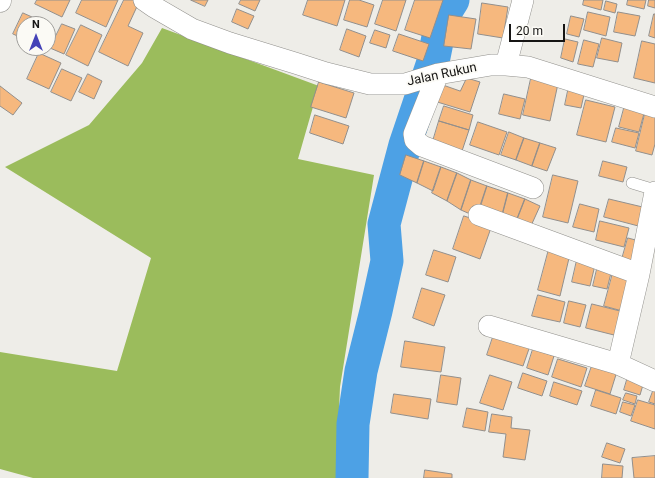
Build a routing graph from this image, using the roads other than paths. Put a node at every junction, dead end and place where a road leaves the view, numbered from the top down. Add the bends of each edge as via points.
1 (144, 0) edge
2 (523, 0) edge
3 (506, 65) junction
4 (434, 75) junction
5 (655, 107) edge
6 (632, 183) dead end
7 (533, 188) dead end
8 (655, 191) edge
9 (479, 215) dead end
10 (652, 224) edge
11 (638, 274) junction
12 (489, 326) dead end
13 (618, 364) junction
14 (655, 381) edge

1 - 4 street, Jalan Rukun via 192,29 339,77 370,84 406,84
2 - 3 street
3 - 4 street, Jalan Rukun via 491,65
3 - 5 street, Jalan Rukun via 528,67
4 - 7 street via 414,134 415,140 422,146
6 - 8 lane
8 - 10 street
9 - 11 street
10 - 11 street
11 - 13 street
12 - 13 street
13 - 14 street

